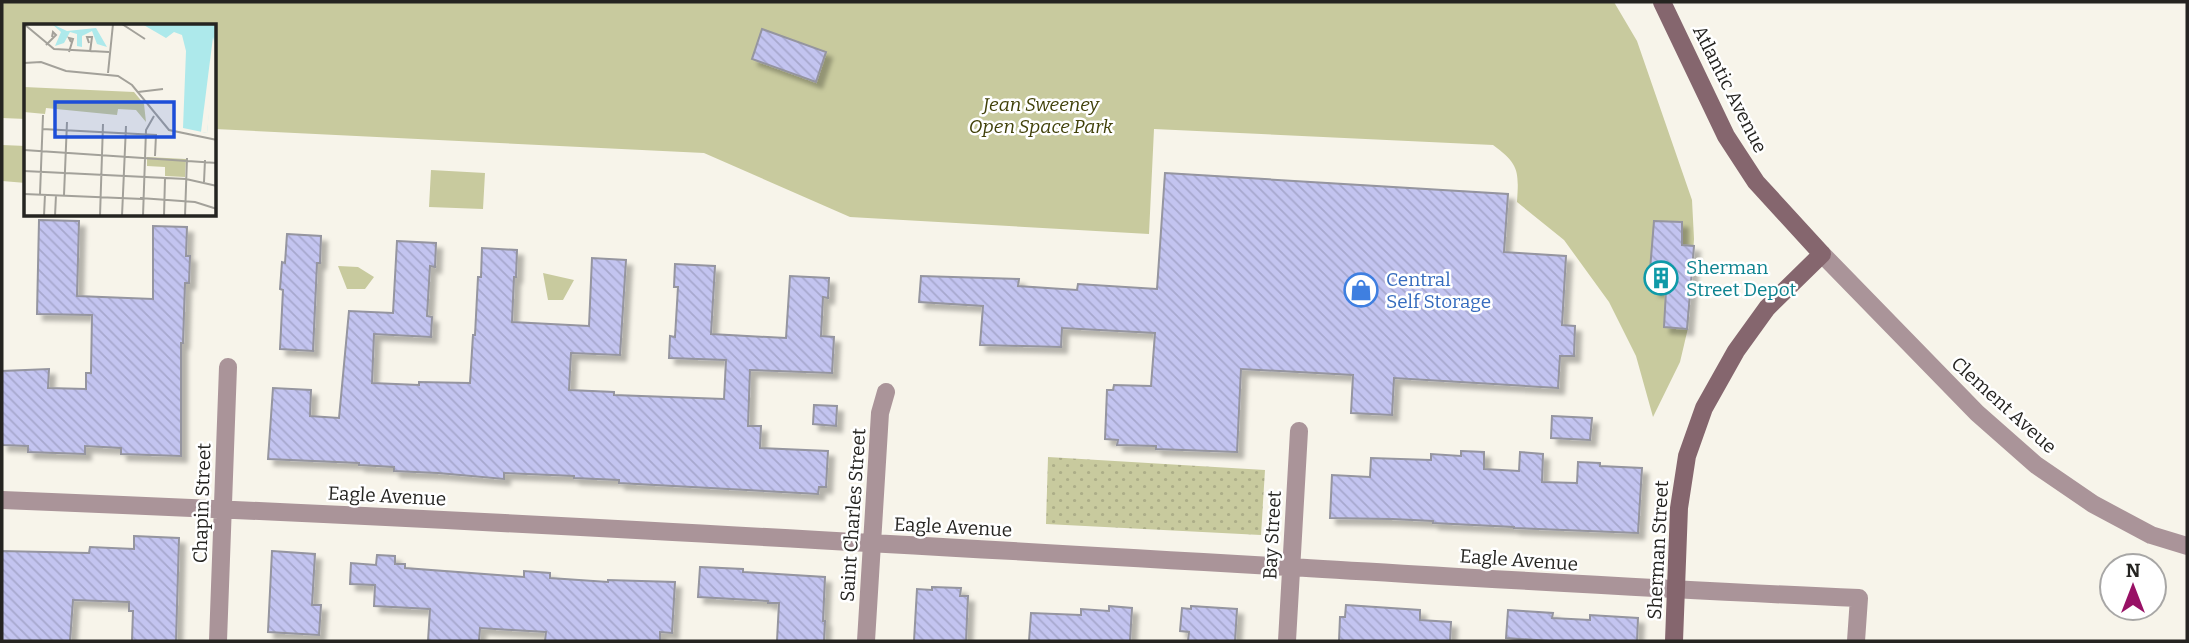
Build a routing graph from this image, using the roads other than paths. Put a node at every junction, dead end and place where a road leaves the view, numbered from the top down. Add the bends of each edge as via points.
1 (1662, 2) edge
2 (1822, 254) junction
3 (228, 367) dead end
4 (886, 392) dead end
5 (1299, 431) dead end
6 (2, 499) edge
7 (222, 508) junction
8 (872, 544) junction
9 (2187, 546) edge
10 (1291, 567) junction
11 (1676, 591) junction
12 (218, 641) edge
13 (866, 641) edge
14 (1287, 641) edge
15 (1674, 641) edge
16 (1856, 641) edge

1 - 2 street, Atlantic Avenue via 1726,135 1756,182
2 - 9 street, Clement Aveue via 1977,414 2036,465 2093,504 2151,534
2 - 11 street, Sherman Street via 1767,309 1736,351 1704,408 1687,456 1679,508
3 - 7 street, Chapin Street
4 - 8 street, Saint Charles Street via 880,413
5 - 10 street, Bay Street
6 - 7 street, Eagle Avenue
7 - 8 street, Eagle Avenue
7 - 12 street, Chapin Street
8 - 10 street, Eagle Avenue
8 - 13 street, Saint Charles Street
10 - 11 street, Eagle Avenue
10 - 14 street, Bay Street
11 - 15 street, Sherman Street
11 - 16 street, Eagle Avenue via 1859,598

